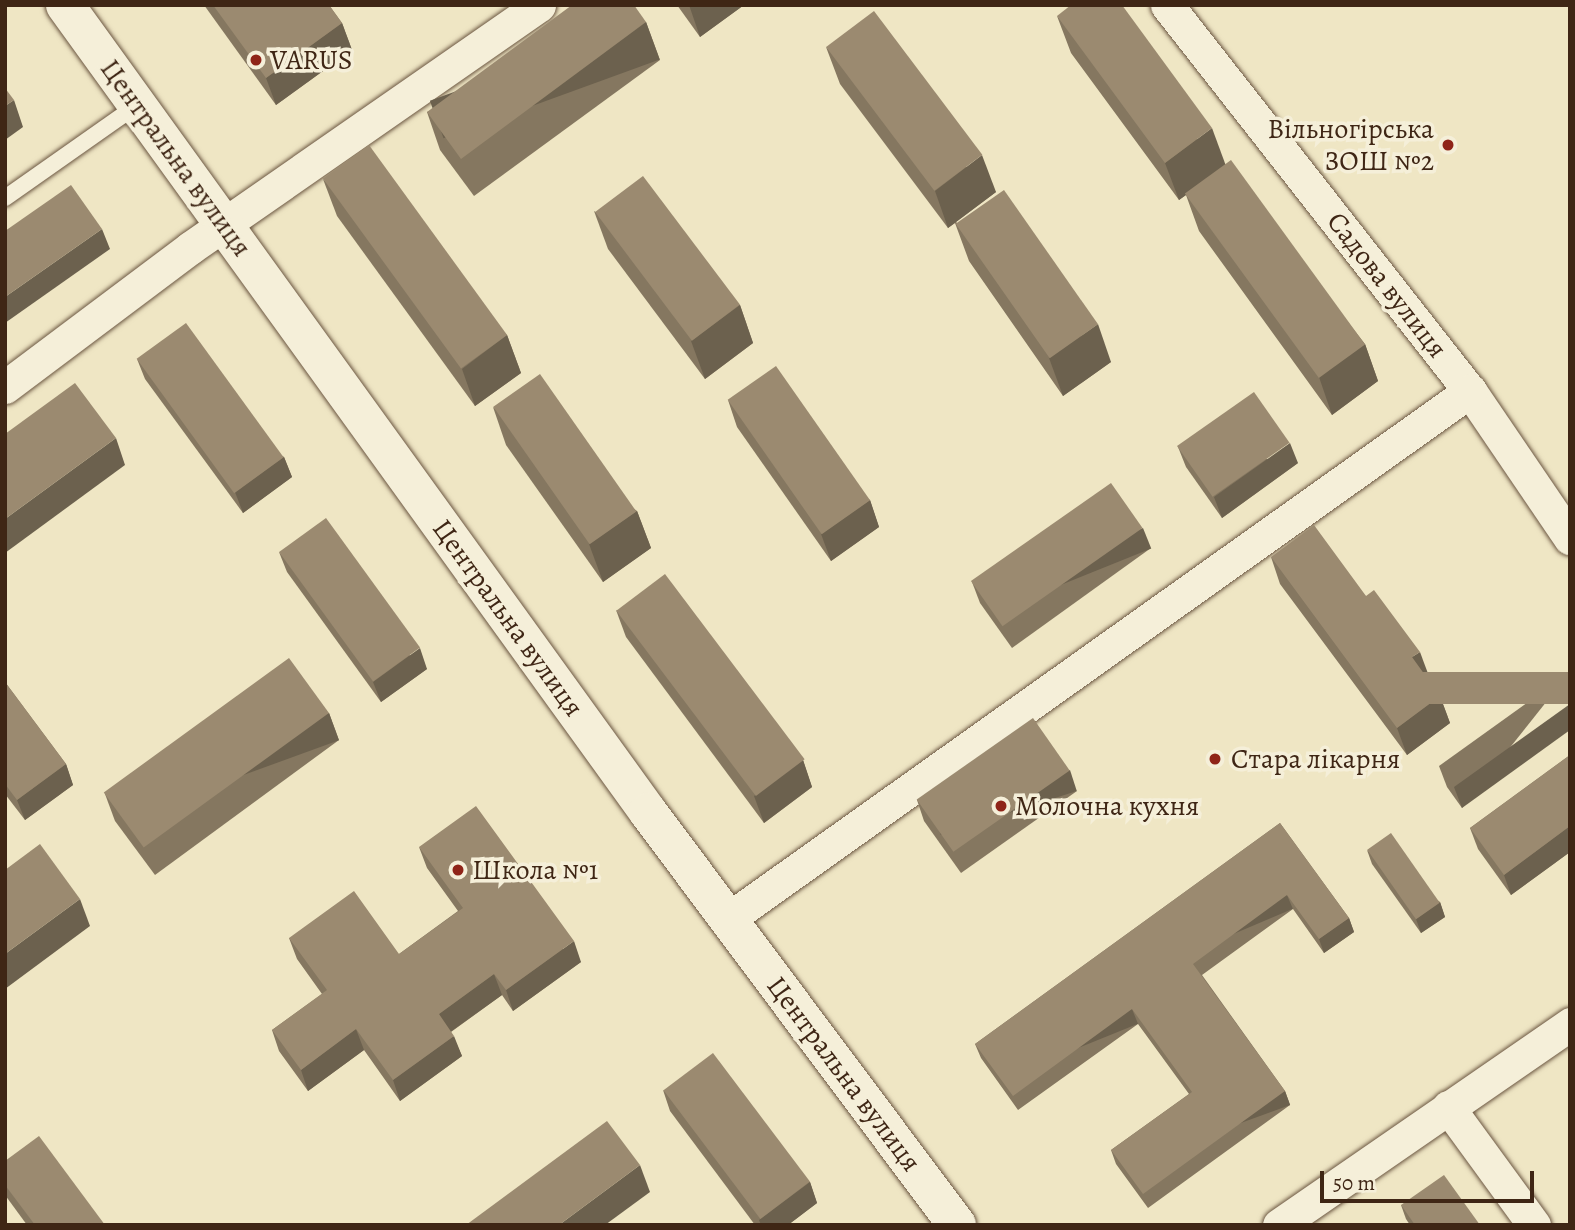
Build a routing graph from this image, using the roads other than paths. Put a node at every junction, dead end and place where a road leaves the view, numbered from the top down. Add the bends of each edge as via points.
1 (65, 5) edge
2 (539, 5) edge
3 (1167, 5) edge
4 (136, 106) junction
5 (5, 198) edge
6 (225, 224) junction
7 (5, 387) edge
8 (1470, 391) junction
9 (1570, 538) edge
10 (728, 919) junction
11 (1570, 1024) edge
12 (1448, 1107) junction
13 (957, 1225) edge
14 (1279, 1225) edge
15 (1534, 1225) edge

1 - 4 main road, Центральна вулиця
2 - 6 street
3 - 8 street, Садова вулиця
4 - 5 lane
4 - 6 main road, Центральна вулиця
6 - 7 street
6 - 10 main road, Центральна вулиця
8 - 9 street, Садова вулиця
8 - 10 street
10 - 13 main road, Центральна вулиця
11 - 12 street
12 - 14 street
12 - 15 street

